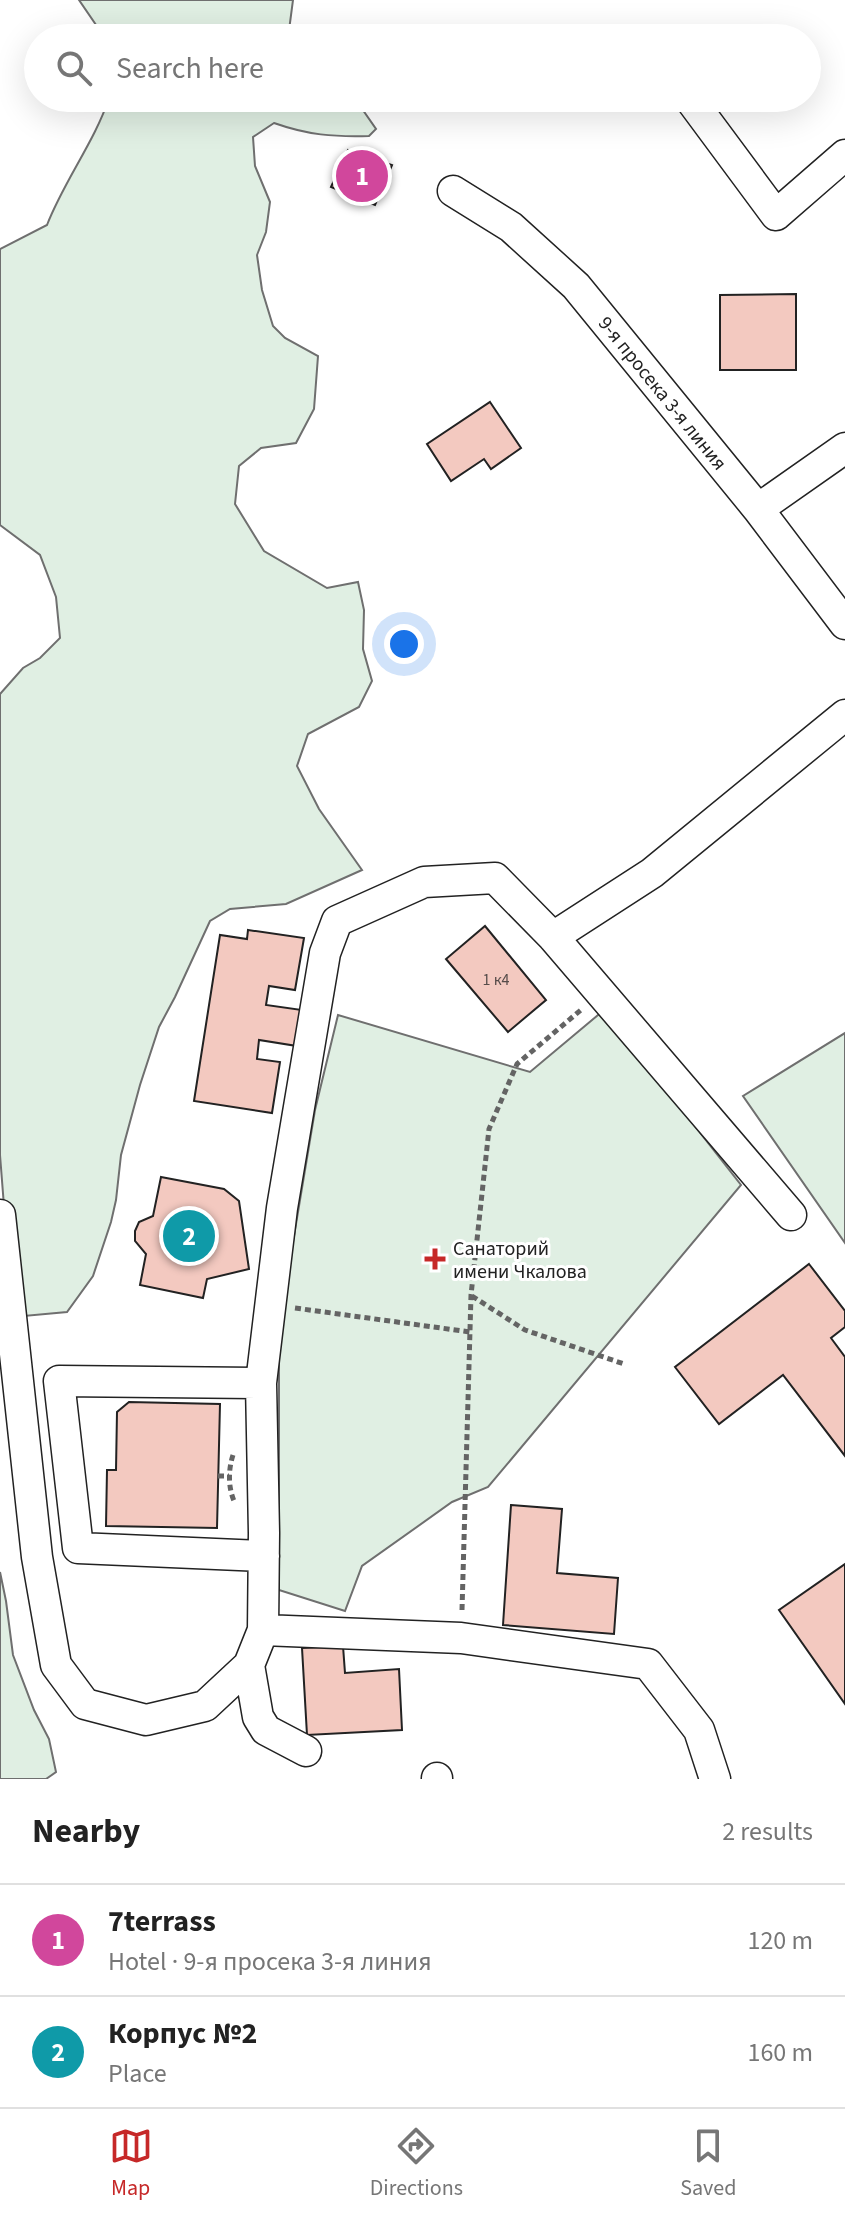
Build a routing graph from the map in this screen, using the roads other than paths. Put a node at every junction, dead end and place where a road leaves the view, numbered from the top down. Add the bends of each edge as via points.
1 (700, 112) edge
2 (845, 155) edge
3 (453, 191) dead end
4 (845, 448) edge
5 (758, 509) junction
6 (845, 624) edge
7 (845, 715) edge
8 (553, 937) junction
9 (0, 1215) edge
10 (791, 1215) dead end
11 (261, 1383) junction
12 (264, 1556) junction
13 (263, 1630) junction
14 (249, 1665) junction
15 (306, 1751) dead end
16 (715, 1779) edge

1 - 2 street via 776,215
3 - 5 street, 9-я просека 3-я линия via 511,227 576,286
4 - 5 street
5 - 6 street, 9-я просека 3-я линия
7 - 8 street via 652,873
8 - 10 street
8 - 11 street via 495,878 424,882 337,921 322,968 282,1208
9 - 14 street via 37,1557 56,1665 85,1704 146,1720 205,1706
11 - 12 street
11 - 12 street via 59,1381 78,1548
12 - 13 street
13 - 14 street
13 - 16 street via 461,1638 648,1664 699,1730
14 - 15 street via 258,1717 266,1730

